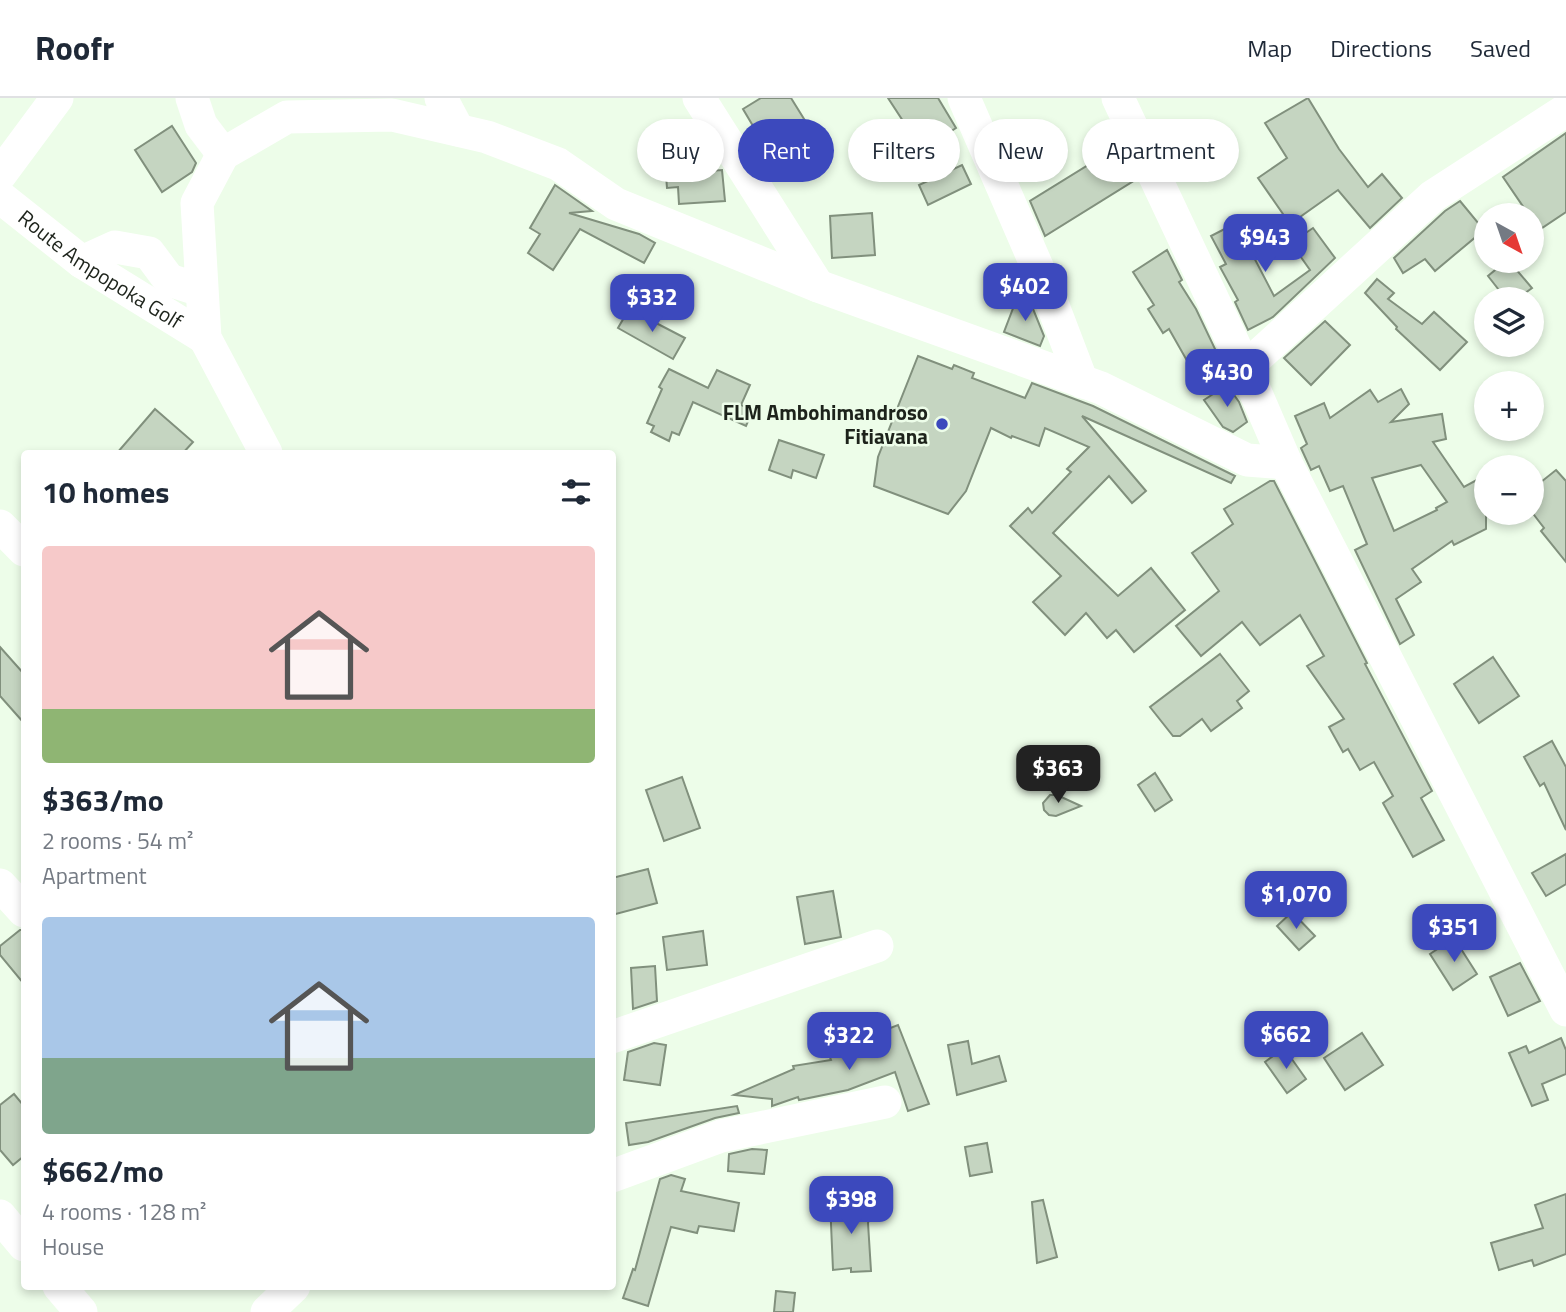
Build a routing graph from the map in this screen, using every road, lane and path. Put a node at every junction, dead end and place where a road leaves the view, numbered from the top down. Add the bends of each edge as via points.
1 (57, 98) edge
2 (192, 98) edge
3 (441, 98) edge
4 (699, 98) edge
5 (964, 98) edge
6 (1118, 98) edge
7 (1566, 110) edge
8 (458, 130) junction
9 (223, 154) junction
10 (0, 175) edge
11 (0, 197) edge
12 (82, 262) junction
13 (200, 274) junction
14 (818, 286) junction
15 (205, 338) junction
16 (1245, 368) junction
17 (1082, 382) junction
18 (264, 450) edge
19 (1286, 463) junction
20 (0, 526) edge
21 (21, 547) edge
22 (0, 885) edge
23 (21, 908) edge
24 (877, 946) dead end
25 (1566, 1010) edge
26 (616, 1036) edge
27 (885, 1102) dead end
28 (616, 1175) edge
29 (0, 1216) edge
30 (21, 1241) edge
31 (62, 1290) edge
32 (290, 1290) edge
33 (81, 1312) edge
34 (267, 1312) edge

1 - 10 street
2 - 9 street via 201,125
3 - 8 street
4 - 14 street
5 - 17 street
6 - 16 street
7 - 16 street via 1433,196
8 - 9 street via 392,115 286,117
8 - 14 street via 558,164 616,204
9 - 13 street via 197,204
11 - 12 street, Route Ampopoka Golf
12 - 13 street via 115,247 149,253 169,280 191,288
12 - 15 street, Route Ampopoka Golf
13 - 15 street
14 - 17 street
15 - 18 street
16 - 19 street
17 - 19 street via 1247,460
19 - 25 street
20 - 21 street
22 - 23 street
24 - 26 street
27 - 28 street via 732,1133
29 - 30 street
31 - 33 street
32 - 34 street

